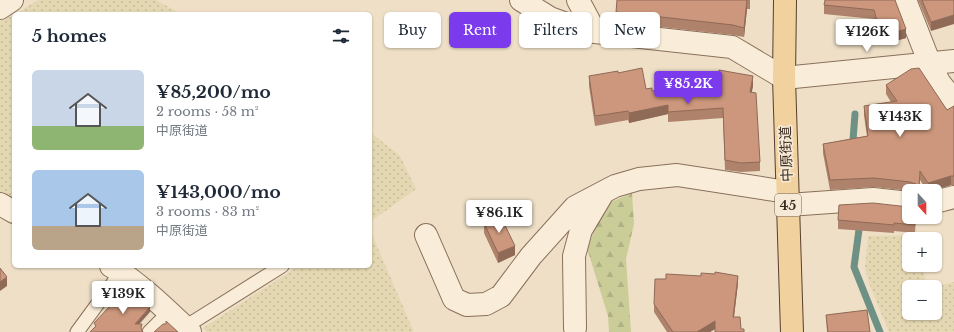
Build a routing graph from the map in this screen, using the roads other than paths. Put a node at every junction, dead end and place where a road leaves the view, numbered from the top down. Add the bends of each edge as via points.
1 (12, 0) edge
2 (520, 0) edge
3 (578, 0) edge
4 (785, 0) edge
5 (905, 0) edge
6 (0, 8) edge
7 (595, 32) junction
8 (954, 61) edge
9 (930, 64) junction
10 (784, 78) junction
11 (954, 101) edge
12 (603, 193) junction
13 (954, 197) edge
14 (788, 199) junction
15 (942, 200) edge
16 (902, 202) edge
17 (0, 204) edge
18 (12, 211) edge
19 (426, 235) dead end
20 (279, 268) edge
21 (116, 269) edge
22 (168, 312) junction
23 (575, 328) dead end
24 (187, 330) edge
25 (77, 332) edge
26 (149, 332) edge
27 (792, 332) edge

1 - 6 street
2 - 7 street via 550,18
3 - 7 street
4 - 10 main road, 中原街道 / 45
5 - 9 street
7 - 10 street via 732,47
8 - 9 street
9 - 10 street
9 - 11 street
10 - 14 main road, 中原街道 / 45
12 - 14 street via 639,179 677,175
12 - 19 street via 575,207 531,256 501,296 486,304 467,305 454,300
12 - 23 street via 581,230 574,256
13 - 15 street
14 - 16 street via 873,199
14 - 27 main road, 中原街道 / 45
17 - 18 street
20 - 24 lane
21 - 22 street
21 - 25 lane
22 - 24 street
22 - 26 lane

